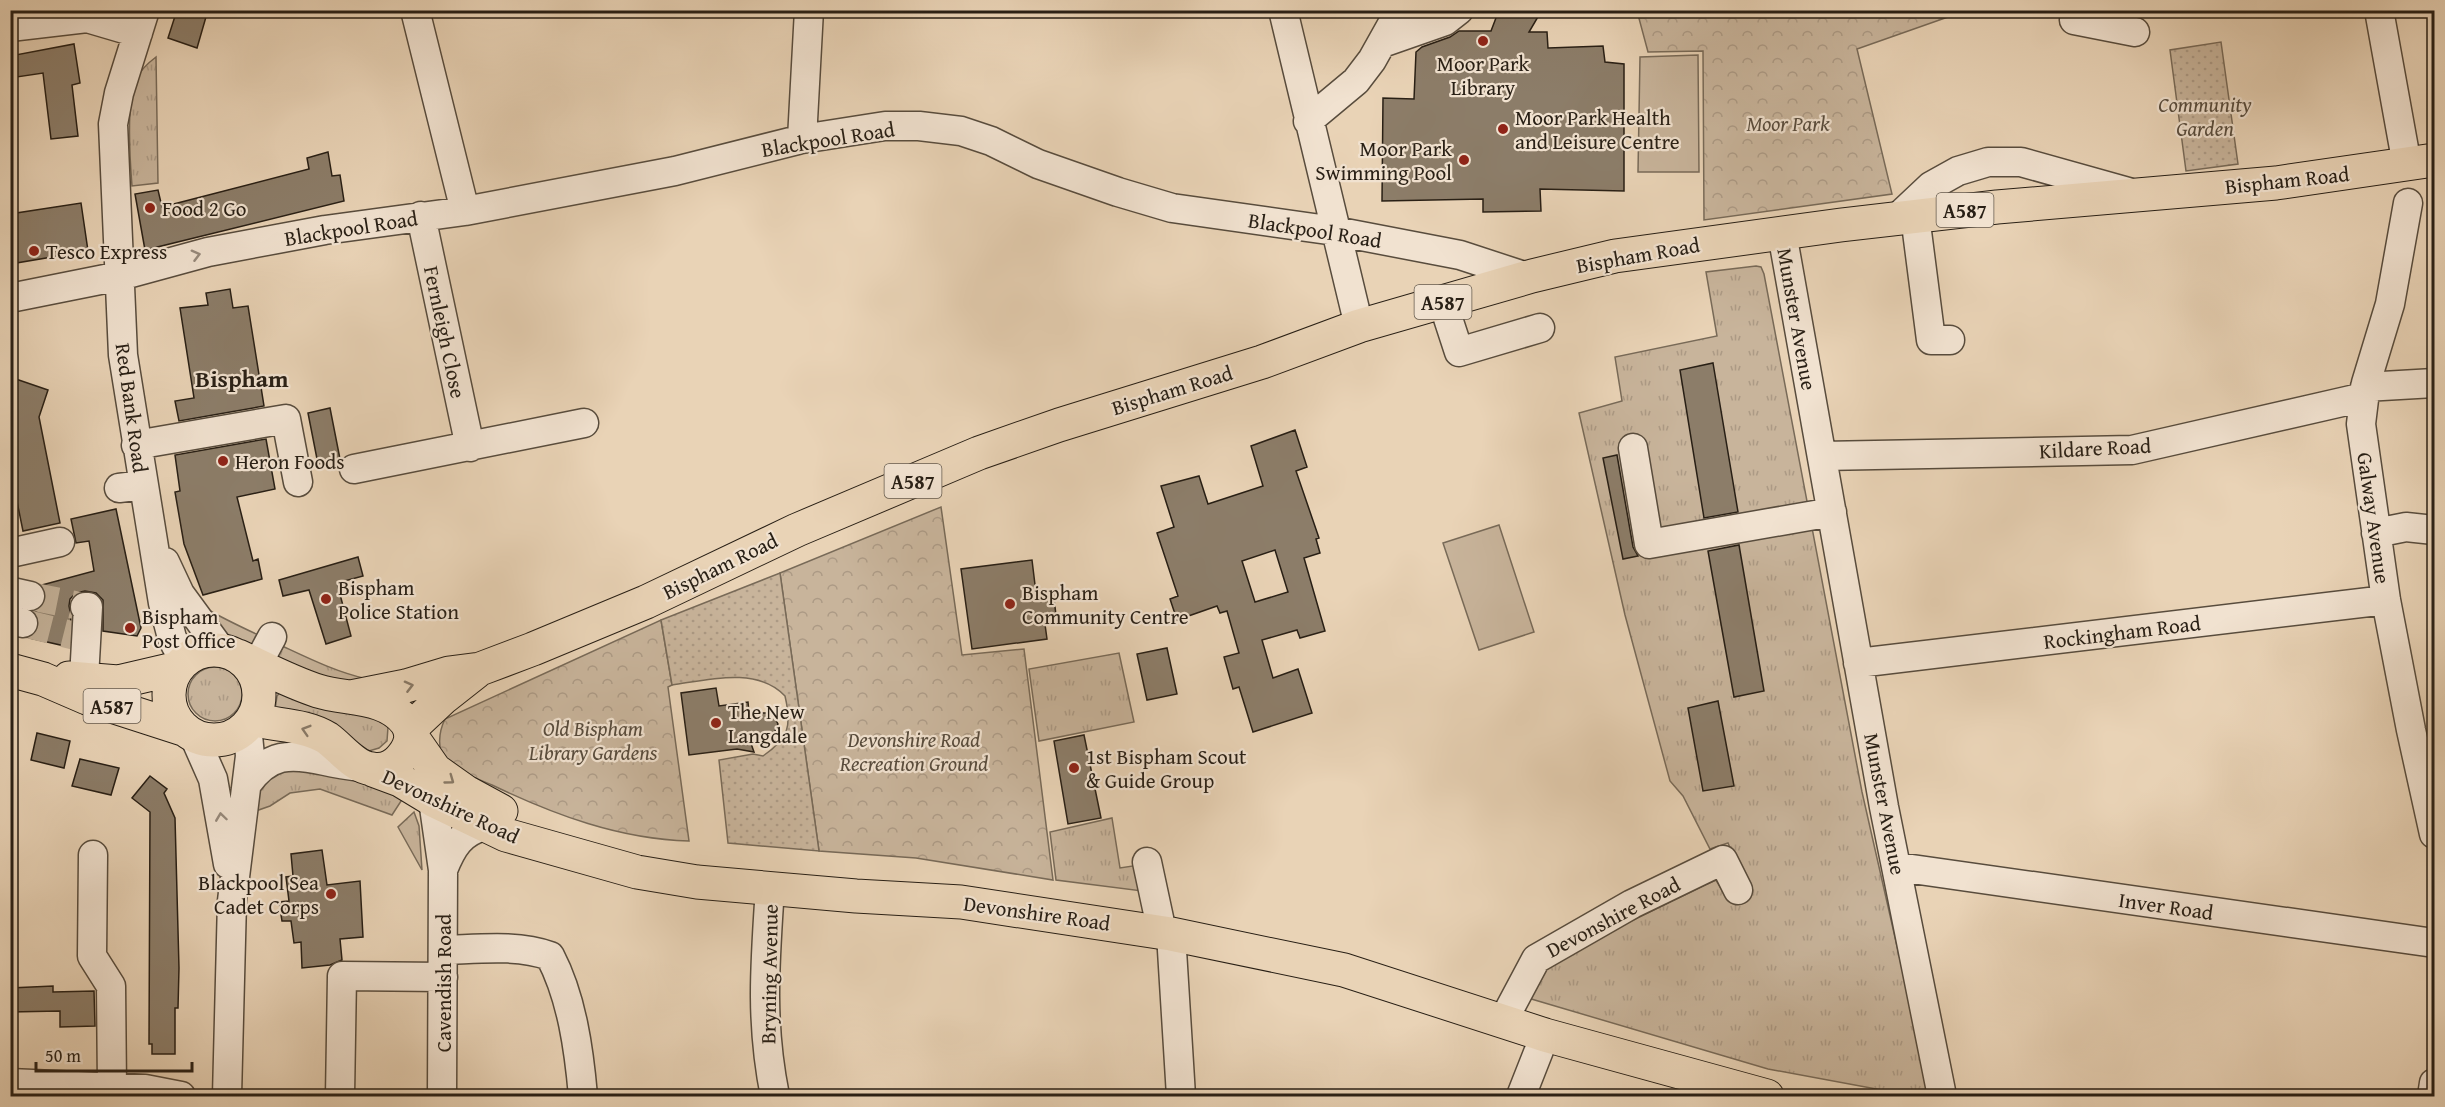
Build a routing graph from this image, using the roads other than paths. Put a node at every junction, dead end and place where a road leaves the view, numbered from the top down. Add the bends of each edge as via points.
1 (415, 10) edge
2 (809, 10) edge
3 (1283, 10) edge
4 (1400, 10) edge
5 (1459, 10) edge
6 (2076, 10) edge
7 (2379, 10) edge
8 (141, 22) edge
9 (10, 27) edge
10 (2135, 32) dead end
11 (1382, 43) junction
12 (1308, 121) junction
13 (802, 139) junction
14 (2421, 163) edge
15 (2140, 195) junction
16 (2408, 203) dead end
17 (465, 211) junction
18 (421, 216) junction
19 (1906, 217) junction
20 (1335, 231) junction
21 (1782, 233) junction
22 (120, 276) junction
23 (1527, 277) junction
24 (10, 298) edge
25 (1443, 303) junction
26 (1359, 326) junction
27 (1540, 328) dead end
28 (1950, 340) dead end
29 (2434, 383) edge
30 (2364, 392) junction
31 (583, 422) dead end
32 (136, 445) junction
33 (470, 447) junction
34 (1633, 448) dead end
35 (1822, 456) junction
36 (354, 468) dead end
37 (298, 482) dead end
38 (1832, 512) junction
39 (2434, 530) edge
40 (2376, 533) junction
41 (154, 539) junction
42 (60, 542) dead end
43 (11, 553) edge
44 (2386, 600) junction
45 (84, 626) dead end
46 (248, 655) junction
47 (1858, 663) junction
48 (181, 664) junction
49 (480, 669) junction
50 (10, 670) edge
51 (84, 678) junction
52 (43, 679) junction
53 (351, 697) junction
54 (250, 722) junction
55 (2423, 730) edge
56 (189, 732) junction
57 (411, 732) junction
58 (370, 769) junction
59 (247, 784) junction
60 (433, 800) junction
61 (485, 826) junction
62 (2434, 834) edge
63 (563, 851) junction
64 (93, 855) dead end
65 (1147, 862) dead end
66 (1898, 867) junction
67 (443, 870) junction
68 (770, 888) junction
69 (1738, 890) dead end
70 (233, 896) junction
71 (1167, 933) junction
72 (2434, 943) edge
73 (443, 963) junction
74 (1503, 1021) junction
75 (1545, 1035) junction
76 (10, 1083) edge
77 (2434, 1083) edge
78 (112, 1087) junction
79 (81, 1091) edge
80 (181, 1096) edge
81 (226, 1096) edge
82 (340, 1096) edge
83 (442, 1096) edge
84 (583, 1096) edge
85 (775, 1096) edge
86 (1181, 1096) edge
87 (1521, 1096) edge
88 (1767, 1096) edge
89 (1942, 1096) edge
90 (2432, 1096) edge

1 - 17 street
2 - 13 street
3 - 12 street
4 - 11 street
5 - 11 street via 1423,30
6 - 10 street via 2074,20
7 - 14 street
8 - 9 street via 87,18
8 - 22 street, Red Bank Road via 113,124
11 - 12 street via 1356,81
12 - 20 street
13 - 17 street, Blackpool Road via 675,171
13 - 20 street, Blackpool Road via 885,126 961,131 1038,164 1172,208
14 - 15 main road, Bispham Road / A587 via 2276,183
15 - 19 main road, Bispham Road / A587
15 - 19 street, Bispham Road via 2021,162 1988,162 1958,171 1930,186
16 - 30 street, Galway Avenue via 2390,304
17 - 18 street, Blackpool Road
22 -> 18 street, Blackpool Road via 218,250
18 - 33 street, Fernleigh Close
19 - 21 main road, Bispham Road / A587
19 - 28 street via 1931,340
20 - 23 street, Blackpool Road via 1460,255
20 - 26 street
21 - 23 main road, Bispham Road / A587 via 1616,256
21 - 35 street, Munster Avenue
22 - 24 street, Blackpool Road
22 - 32 street, Red Bank Road via 123,355
23 - 25 main road, Bispham Road / A587
25 - 26 main road, Bispham Road / A587
25 - 27 street via 1458,352
26 - 49 main road, Bispham Road / A587 via 1262,362 980,453 797,530 646,602
29 - 30 street, Kildare Road
30 - 35 street, Kildare Road via 2132,450
30 - 40 street, Galway Avenue via 2361,424
31 - 33 street
32 - 37 street via 286,419
32 - 41 street, Red Bank Road via 131,487
33 - 36 street
34 - 38 street via 1649,544
35 - 38 street, Munster Avenue
38 - 47 street, Munster Avenue
39 - 40 street via 2406,527
40 - 44 street, Galway Avenue
41 - 46 street, Red Bank Road via 180,594
41 - 48 street, Red Bank Road via 163,603
42 - 43 street
44 - 47 street, Rockingham Road
44 - 55 street, Galway Avenue
45 - 51 street
46 - 48 main road, A587 via 201,651
46 - 53 main road, A587 via 319,691
46 - 54 main road via 259,699
47 - 66 street, Munster Avenue
48 - 51 main road, A587 via 118,682
48 - 56 main road, A587 via 172,678 169,699 171,710
53 -> 49 main road, Bispham Road / A587
49 - 57 main road, Bispham Road / A587 via 443,698
50 - 52 main road, A587
51 - 52 main road, A587
52 - 56 main road, A587
53 - 57 main road, A587 via 393,709
54 - 56 main road, A587 via 238,733 217,740
58 -> 54 main road, Devonshire Road via 313,731
54 - 59 street
55 - 62 street, Galway Avenue
70 -> 56 street via 218,796 210,770
57 - 58 main road, A587 via 398,762 384,769
57 -> 63 main road, Devonshire Road via 435,770
58 - 59 street via 308,756 283,756 261,767
58 - 60 main road, Devonshire Road via 400,780
59 - 70 street
60 - 61 main road, Devonshire Road
60 - 67 street, Cavendish Road
61 - 63 main road, Devonshire Road
61 - 67 street, Cavendish Road via 457,842
63 - 68 main road, Devonshire Road via 667,879
64 - 78 street via 92,956 111,986
65 - 71 street
66 - 72 street, Inver Road
66 - 89 street, Munster Avenue
67 - 73 street, Cavendish Road
68 - 71 main road, Devonshire Road via 961,902
68 - 85 street, Bryning Avenue via 764,1014
69 - 74 street, Devonshire Road via 1723,860 1632,904 1536,959
70 - 81 street
71 - 74 main road, Devonshire Road via 1344,970
71 - 86 street
73 - 82 street via 342,976
73 - 83 street, Cavendish Road
73 - 84 street via 516,949 550,956 558,971 579,1050
74 - 75 main road, Devonshire Road
75 - 87 street
75 - 88 main road, Devonshire Road
76 - 79 street
77 - 90 street
78 - 79 street
78 - 80 street

